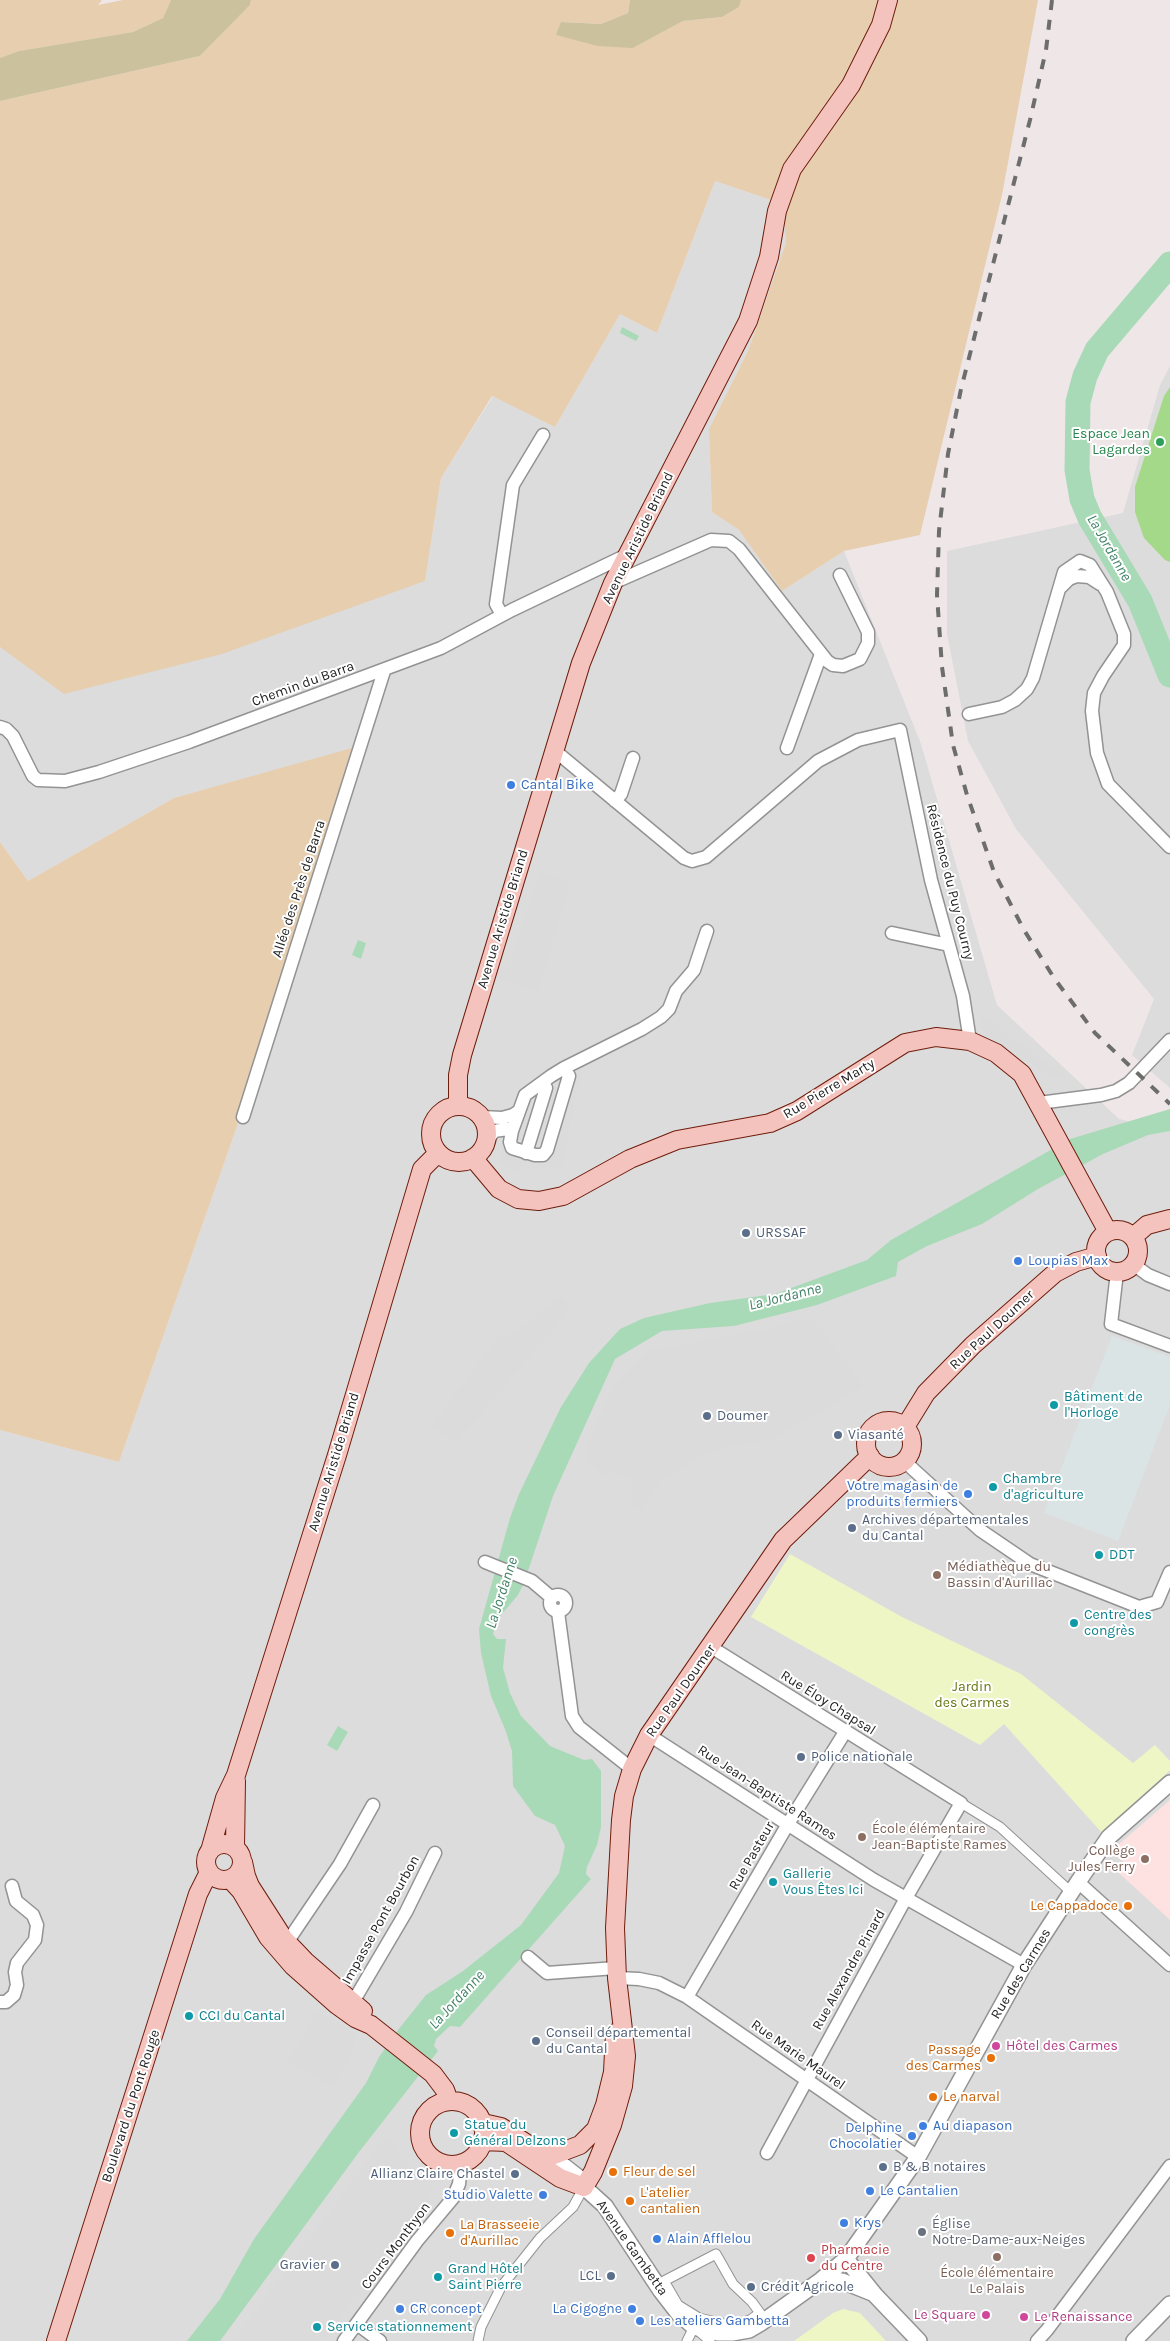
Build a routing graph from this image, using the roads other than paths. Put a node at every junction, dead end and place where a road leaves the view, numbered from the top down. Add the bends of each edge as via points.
1 (888, 0) edge
2 (543, 435) dead end
3 (629, 554) junction
4 (840, 575) dead end
5 (614, 583) junction
6 (502, 615) junction
7 (821, 654) junction
8 (384, 671) junction
9 (969, 714) dead end
10 (0, 727) edge
11 (787, 748) dead end
12 (554, 750) junction
13 (633, 758) dead end
14 (615, 800) junction
15 (1170, 847) edge
16 (707, 932) dead end
17 (892, 933) dead end
18 (949, 945) junction
19 (1170, 1040) edge
20 (970, 1041) junction
21 (564, 1068) junction
22 (543, 1082) junction
23 (1040, 1103) junction
24 (458, 1105) junction
25 (518, 1111) junction
26 (243, 1117) dead end
27 (482, 1117) junction
28 (512, 1131) junction
29 (485, 1144) junction
30 (438, 1153) junction
31 (526, 1153) junction
32 (473, 1158) junction
33 (1170, 1219) edge
34 (1170, 1229) edge
35 (1108, 1232) junction
36 (1135, 1241) junction
37 (1097, 1256) junction
38 (1134, 1264) junction
39 (1117, 1272) junction
40 (1170, 1284) edge
41 (1170, 1346) edge
42 (905, 1427) junction
43 (870, 1456) junction
44 (904, 1461) junction
45 (485, 1562) dead end
46 (1170, 1572) edge
47 (712, 1647) junction
48 (845, 1732) junction
49 (649, 1735) junction
50 (632, 1769) junction
51 (236, 1775) junction
52 (1170, 1783) edge
53 (961, 1803) junction
54 (373, 1805) dead end
55 (788, 1824) junction
56 (210, 1851) junction
57 (435, 1853) dead end
58 (239, 1854) junction
59 (209, 1872) junction
60 (230, 1879) junction
61 (12, 1886) dead end
62 (1075, 1887) junction
63 (243, 1895) junction
64 (906, 1898) junction
65 (284, 1939) junction
66 (528, 1957) dead end
67 (289, 1962) junction
68 (1024, 1965) junction
69 (1170, 1965) edge
70 (313, 1968) junction
71 (616, 1973) junction
72 (687, 1996) junction
73 (0, 2002) edge
74 (350, 2008) junction
75 (806, 2078) junction
76 (449, 2101) junction
77 (483, 2122) junction
78 (483, 2141) junction
79 (767, 2153) dead end
80 (551, 2156) junction
81 (918, 2157) junction
82 (461, 2164) junction
83 (1170, 2166) edge
84 (584, 2186) junction
85 (716, 2254) joint
86 (846, 2259) junction
87 (821, 2280) junction
88 (875, 2295) junction
89 (1170, 2304) edge
90 (357, 2324) junction
91 (694, 2327) junction
92 (56, 2341) edge
93 (344, 2341) edge
94 (380, 2341) edge
95 (478, 2341) edge
96 (688, 2341) edge
97 (710, 2341) edge
98 (918, 2341) edge
99 (1036, 2341) edge
100 (1134, 2341) edge

1 - 3 main road, Avenue Aristide Briand via 880,25 851,85 792,169 777,211 769,257 748,322
2 - 6 street via 513,485 496,604
3 - 5 main road, Avenue Aristide Briand
3 - 6 street, Chemin du Barra
4 - 7 street via 868,632 868,643 860,659 843,666 833,665
5 - 7 street via 710,540 730,541 740,549
5 - 12 main road, Avenue Aristide Briand via 580,663
6 - 8 street, Chemin du Barra via 441,648
7 - 11 street
8 - 10 street, Chemin du Barra via 189,742 65,781 44,782 33,776 13,736
8 - 26 street, Allée des Près de Barra
9 - 15 street via 1002,707 1026,689 1033,678 1064,572 1080,561 1090,565 1118,614 1124,634 1124,646 1094,693 1092,711 1098,753 1108,784
12 - 14 street
12 - 24 main road, Avenue Aristide Briand via 462,1055
13 - 14 street via 621,794
14 - 18 street, Résidence du Puy Courny via 684,858 698,861 818,761 858,740 900,730 931,880
16 - 21 street via 694,970 676,991 670,1009 661,1017
17 - 18 street
18 - 20 street, Résidence du Puy Courny via 963,996
19 - 23 street via 1129,1083 1116,1091
20 - 23 main road, Rue Pierre Marty via 996,1053 1022,1074
20 - 32 main road, Rue Pierre Marty via 936,1037 905,1043 797,1111 770,1123 677,1140 630,1159 563,1196 539,1201 518,1198 499,1189
21 - 22 street
21 - 31 street via 569,1076 548,1150 543,1154
22 - 25 street via 525,1095
22 - 31 street via 546,1088
23 - 35 main road, Rue Pierre Marty
24 - 27 main road via 467,1106
24 - 30 main road via 440,1112 434,1119 430,1137
25 - 27 street via 502,1118
25 - 28 street
27 - 29 main road via 486,1126
28 - 29 street via 494,1131
28 - 31 street via 512,1148
29 - 32 main road
30 - 32 main road via 455,1162
30 - 51 main road, Avenue Aristide Briand via 422,1169 337,1455
33 - 36 main road via 1147,1225
34 - 36 main road
35 - 36 main road via 1124,1231
35 - 37 main road via 1098,1242
36 - 38 main road via 1138,1254
37 - 39 main road via 1106,1269
37 - 42 main road, Rue Paul Doumer via 1055,1273 973,1345 926,1393
38 - 39 main road
38 - 40 street via 1148,1275
39 - 41 street via 1112,1324
42 - 43 main road via 892,1421 874,1427 867,1438
42 - 44 main road via 912,1440 909,1455
43 - 44 main road via 882,1465
43 - 47 main road, Rue Paul Doumer via 783,1540
44 - 46 street via 980,1530 1030,1564 1139,1607 1157,1602
45 - 50 street via 532,1581 552,1598 551,1607 558,1612 572,1716 579,1728
47 - 48 street, Rue Éloy Chapsal
47 - 49 main road, Rue Paul Doumer
48 - 53 street, Rue Éloy Chapsal
48 - 55 street, Rue Pasteur
49 - 50 main road, Rue Paul Doumer
49 - 55 street, Rue Jean-Baptiste Rames
50 - 71 main road, Rue Paul Doumer via 620,1820
51 - 56 main road, Avenue Aristide Briand via 225,1798
51 - 58 main road, Avenue Aristide Briand
52 - 62 street, Rue des Carmes via 1109,1837
53 - 62 street, Rue Éloy Chapsal via 1000,1827
53 - 64 street, Rue Alexandre Pinard
54 - 65 street via 340,1864 292,1935
55 - 64 street, Rue Jean-Baptiste Rames
55 - 72 street, Rue Pasteur
56 - 58 main road via 223,1844
56 - 59 main road via 206,1859
57 - 74 street, Impasse Pont Bourbon via 406,1912
58 - 60 main road via 240,1872
58 - 65 main road, Avenue Aristide Briand via 250,1886
59 - 60 main road via 218,1879
59 - 92 main road, Boulevard du Pont Rouge via 198,1894
60 - 63 main road, Avenue Aristide Briand
61 - 73 street via 16,1901 33,1914 37,1925 34,1940 17,1963 14,1995 6,2002
62 - 68 street, Rue des Carmes
62 - 69 street
63 - 65 main road via 256,1907 276,1937
63 - 67 main road, Avenue Aristide Briand via 268,1937
64 - 68 street, Rue Jean-Baptiste Rames
64 - 75 street, Rue Alexandre Pinard
65 - 70 main road, Avenue Aristide Briand
66 - 71 street, Rue Marie Maurel via 547,1973
67 - 70 main road
67 - 74 main road, Avenue Aristide Briand
68 - 81 street, Rue des Carmes
70 - 74 main road, Avenue Aristide Briand
71 - 72 street, Rue Marie Maurel via 659,1983
71 - 80 main road, Rue Paul Doumer via 613,2072 605,2105 596,2129 580,2145
71 - 84 main road, Rue Paul Doumer via 626,2056 623,2086 600,2160
72 - 75 street, Rue Marie Maurel
74 - 76 main road, Avenue Aristide Briand via 433,2074
75 - 79 street, Rue Alexandre Pinard
75 - 81 street, Rue Marie Maurel
76 - 77 main road via 470,2106
76 - 82 main road via 431,2109 421,2125 420,2135 427,2152 434,2159
77 - 78 main road
77 - 80 main road via 501,2127 538,2152
78 - 82 main road via 479,2151
78 - 84 main road, Avenue Gambetta via 506,2142 560,2178
80 - 84 street via 578,2177
81 - 86 street, Rue des Carmes
82 - 90 street, Cours Monthyon via 459,2184 453,2198 417,2241
83 - 99 street
84 - 91 street, Avenue Gambetta via 605,2206 661,2291
84 - 95 street via 573,2207 540,2238 501,2286 481,2327
85 - 85 street via 734,2284 760,2313 750,2320 724,2324 699,2318 678,2304 664,2280
86 - 87 street, Rue des Carmes
86 - 88 street
87 - 88 street via 848,2283
87 - 91 street, Rue des Carmes via 749,2330 718,2333
88 - 98 street
89 - 100 street
90 - 93 street, Cours Monthyon
90 - 94 street
91 - 96 street
91 - 97 street

